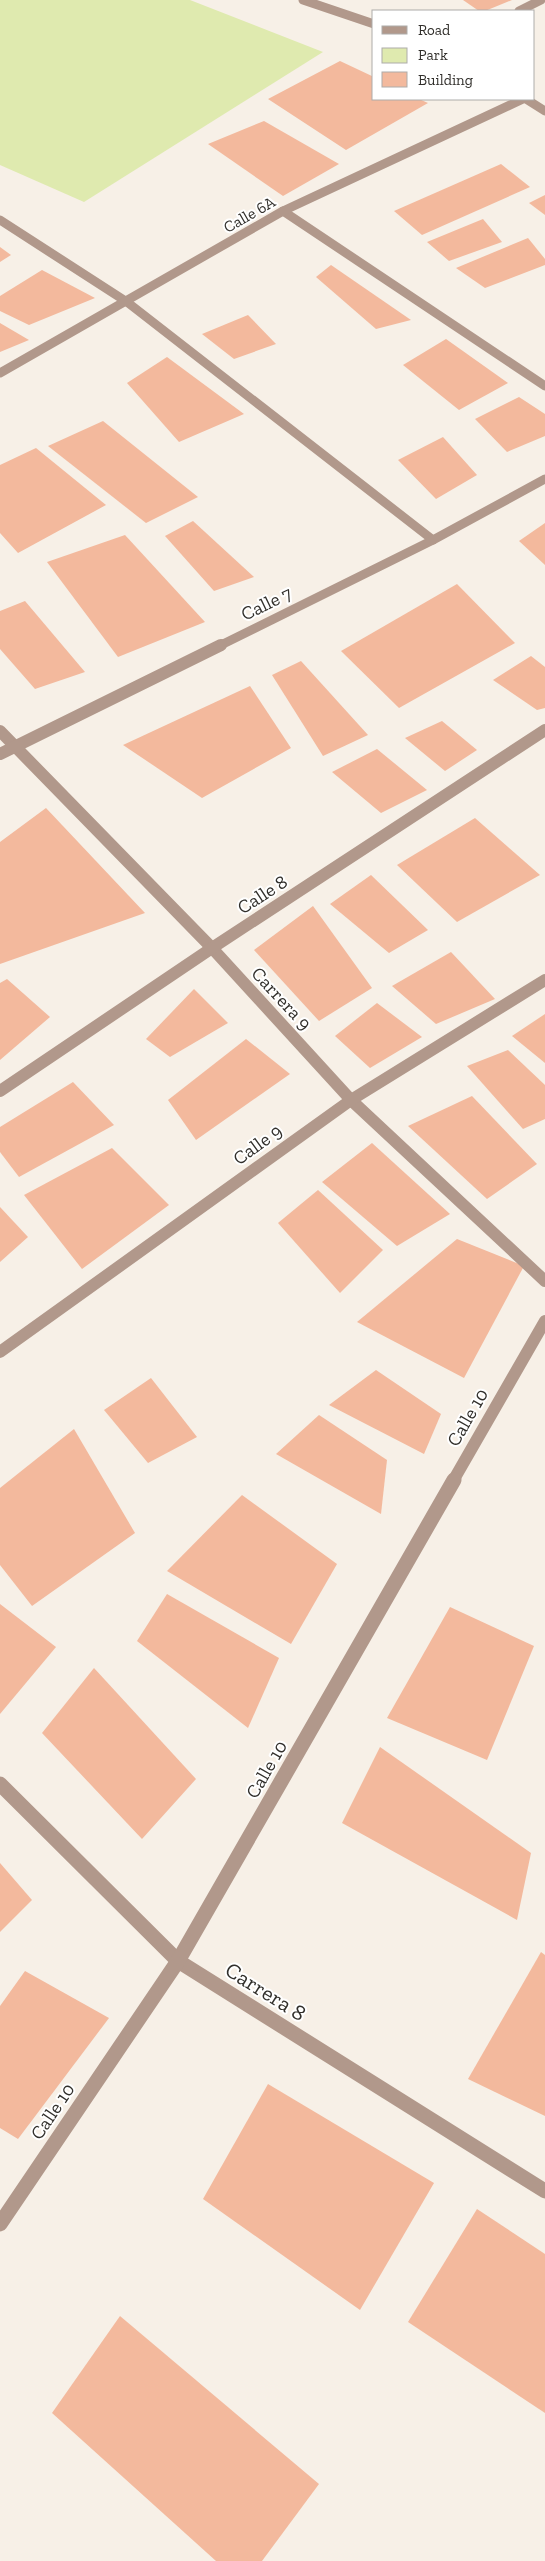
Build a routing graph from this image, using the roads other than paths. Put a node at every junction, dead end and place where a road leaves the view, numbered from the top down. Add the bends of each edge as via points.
1 (303, 0) edge
2 (541, 0) edge
3 (521, 10) edge
4 (372, 23) edge
5 (522, 100) edge
6 (526, 100) edge
7 (545, 111) edge
8 (283, 211) junction
9 (0, 220) edge
10 (127, 302) junction
11 (0, 373) edge
12 (545, 386) edge
13 (545, 479) edge
14 (433, 540) junction
15 (0, 730) edge
16 (545, 730) edge
17 (15, 747) junction
18 (0, 754) edge
19 (212, 948) junction
20 (545, 980) edge
21 (0, 1090) edge
22 (351, 1100) junction
23 (545, 1281) edge
24 (545, 1321) edge
25 (0, 1352) edge
26 (0, 1784) edge
27 (178, 1962) junction
28 (545, 2191) edge
29 (0, 2224) edge

1 - 4 street
2 - 3 street
5 - 8 street, Calle 6A
6 - 7 street
8 - 10 street, Calle 6A
8 - 12 street
9 - 10 street
10 - 11 street, Calle 6A
10 - 14 street
13 - 14 street, Calle 7
14 - 17 street, Calle 7
15 - 17 street, Carrera 9
16 - 19 street, Calle 8
17 - 18 street, Calle 7
17 - 19 street, Carrera 9
19 - 21 street, Calle 8
19 - 22 street, Carrera 9
20 - 22 street, Calle 9
22 - 23 street, Carrera 9
22 - 25 street, Calle 9
24 - 27 street, Calle 10
26 - 27 street, Carrera 8
27 - 28 street, Carrera 8
27 - 29 street, Calle 10

